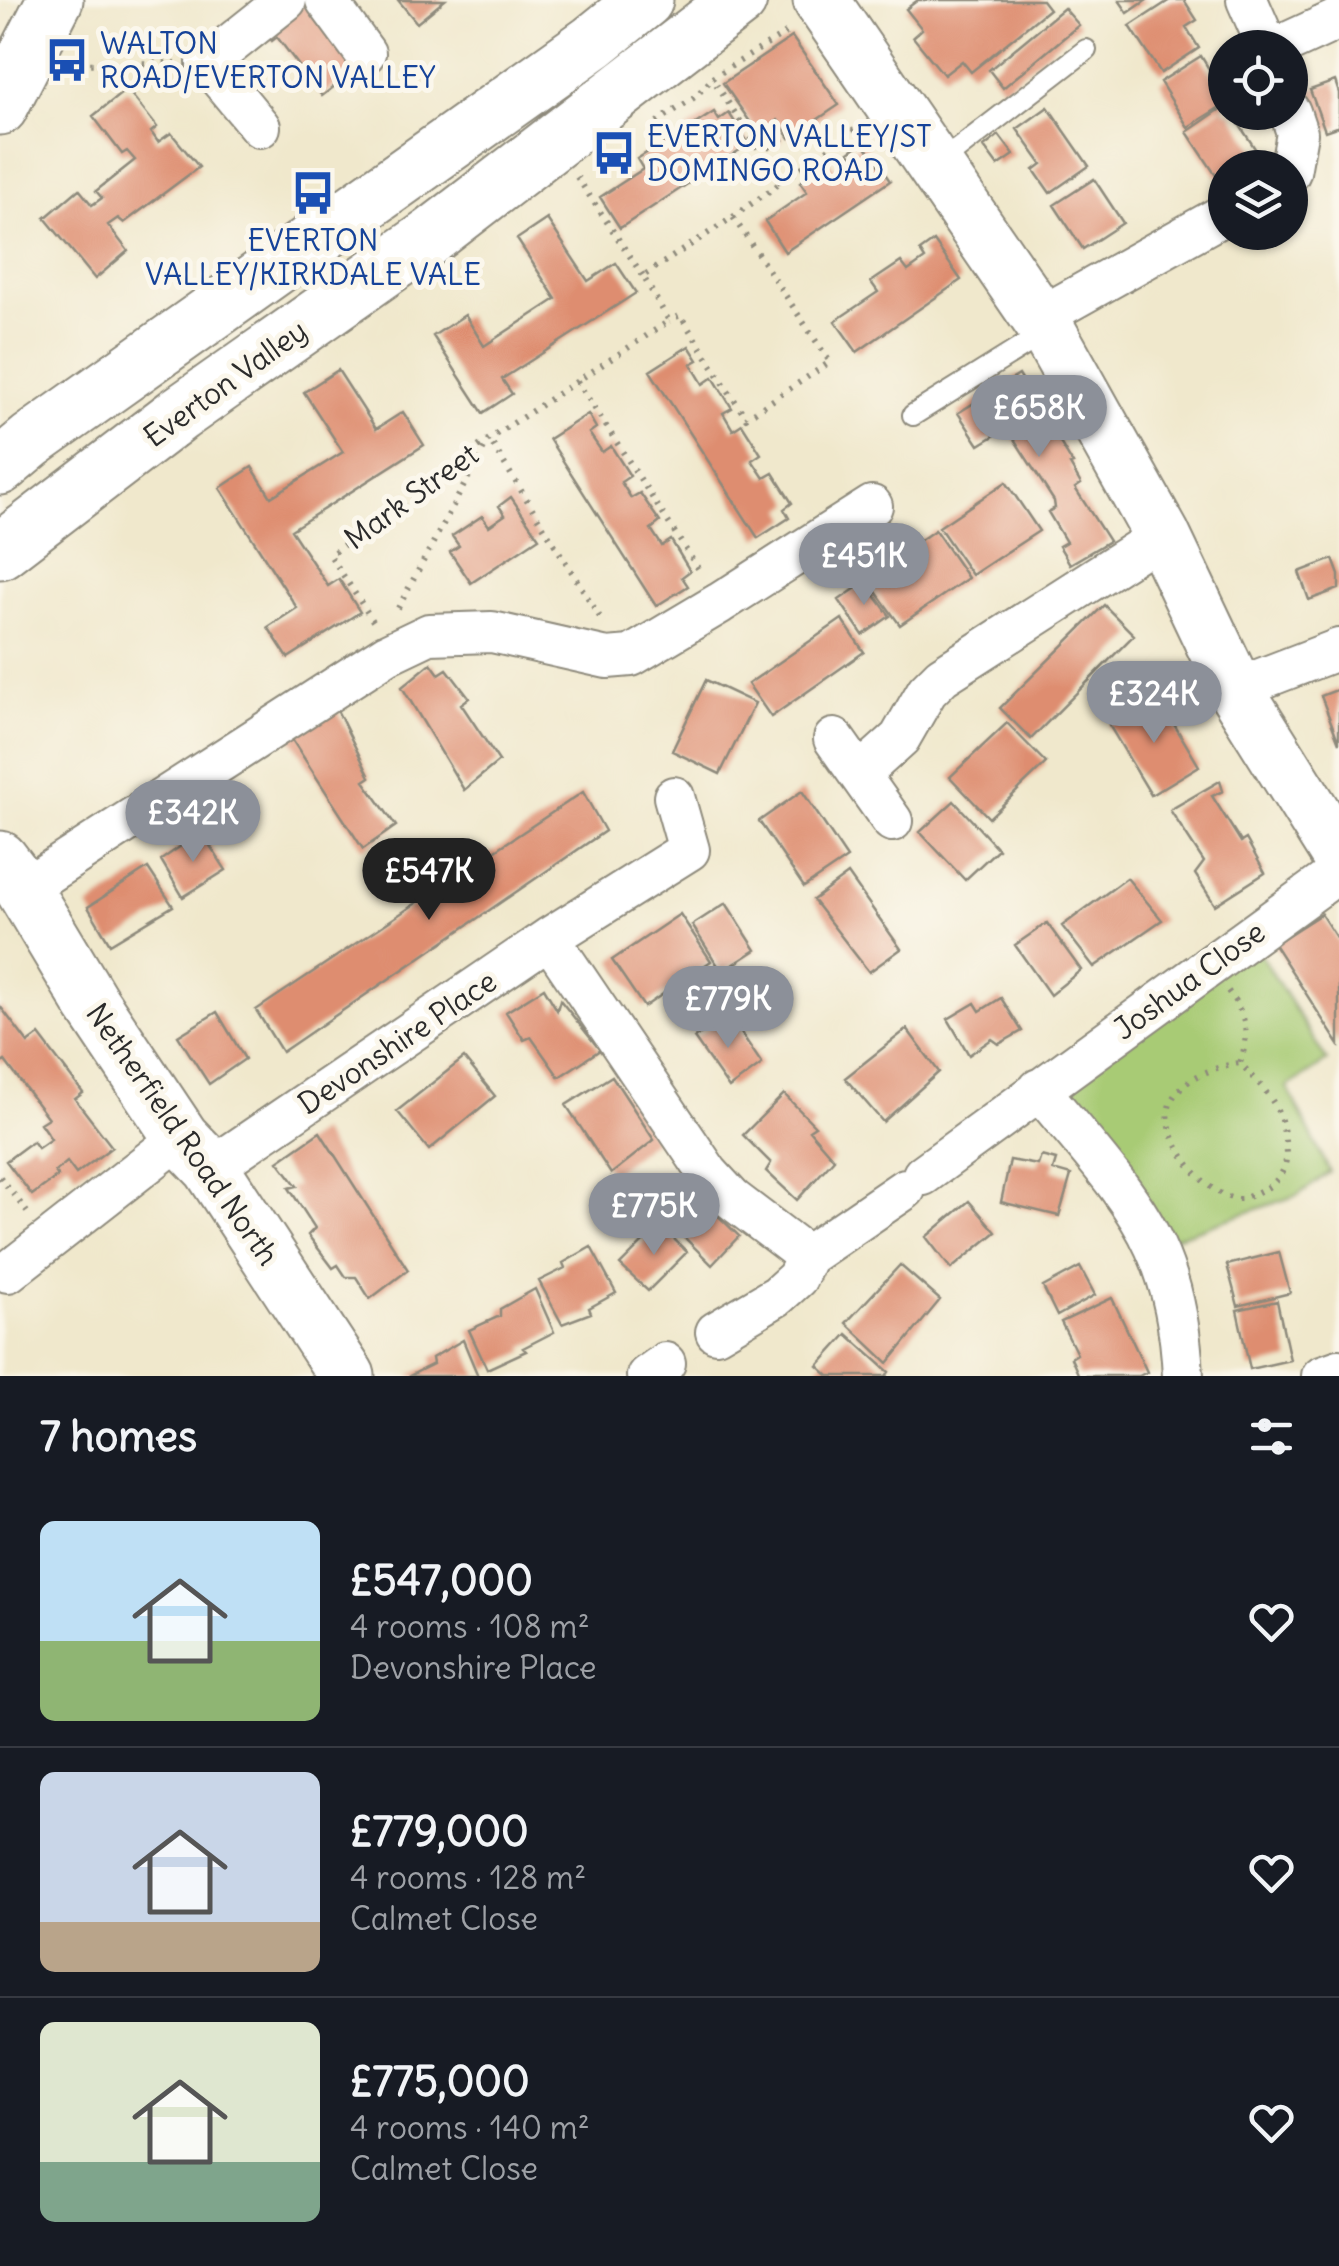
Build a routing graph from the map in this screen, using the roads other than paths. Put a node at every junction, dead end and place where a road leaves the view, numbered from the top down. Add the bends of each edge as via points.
1 (286, 0) edge
2 (326, 0) edge
3 (646, 0) edge
4 (739, 0) edge
5 (1247, 0) edge
6 (47, 3) edge
7 (825, 4) edge
8 (1339, 18) edge
9 (1260, 30) edge
10 (1308, 33) edge
11 (1086, 50) dead end
12 (366, 53) dead end
13 (0, 107) edge
14 (260, 127) dead end
15 (934, 168) junction
16 (1208, 224) edge
17 (1042, 325) junction
18 (913, 415) dead end
19 (10, 453) edge
20 (872, 506) dead end
21 (1162, 535) junction
22 (0, 551) edge
23 (1339, 649) edge
24 (1235, 690) junction
25 (834, 739) dead end
26 (860, 774) junction
27 (674, 797) dead end
28 (892, 822) dead end
29 (0, 838) edge
30 (1339, 854) edge
31 (1339, 872) edge
32 (11, 874) edge
33 (549, 938) junction
34 (1039, 1088) junction
35 (196, 1153) junction
36 (807, 1256) junction
37 (8, 1272) dead end
38 (716, 1332) dead end
39 (1339, 1370) edge
40 (347, 1376) edge
41 (1184, 1376) edge
42 (1322, 1376) edge

1 - 14 street via 207,63
2 - 12 street
3 - 19 main road
4 - 22 main road, Everton Valley
5 - 9 street
6 - 13 main road
7 - 15 main road
8 - 10 street
11 - 15 lane
15 - 17 main road
16 - 17 street
17 - 18 lane
17 - 21 main road
20 - 32 street via 631,656 607,658 492,632 385,644
21 - 24 main road
21 - 26 street via 942,676 900,738
23 - 24 street
24 - 30 main road
25 - 26 street
26 - 28 street
27 - 33 street, Devonshire Place via 689,850
29 - 32 main road, Netherfield Road North
31 - 34 street, Joshua Close
32 - 35 main road, Netherfield Road North
33 - 35 street, Devonshire Place
33 - 36 street via 708,1173
34 - 36 street, Joshua Close
34 - 41 street via 1154,1244 1178,1317
35 - 37 street, Devonshire Place
35 - 40 main road, Netherfield Road North
36 - 38 street, Joshua Close via 797,1278 777,1296
39 - 42 street

